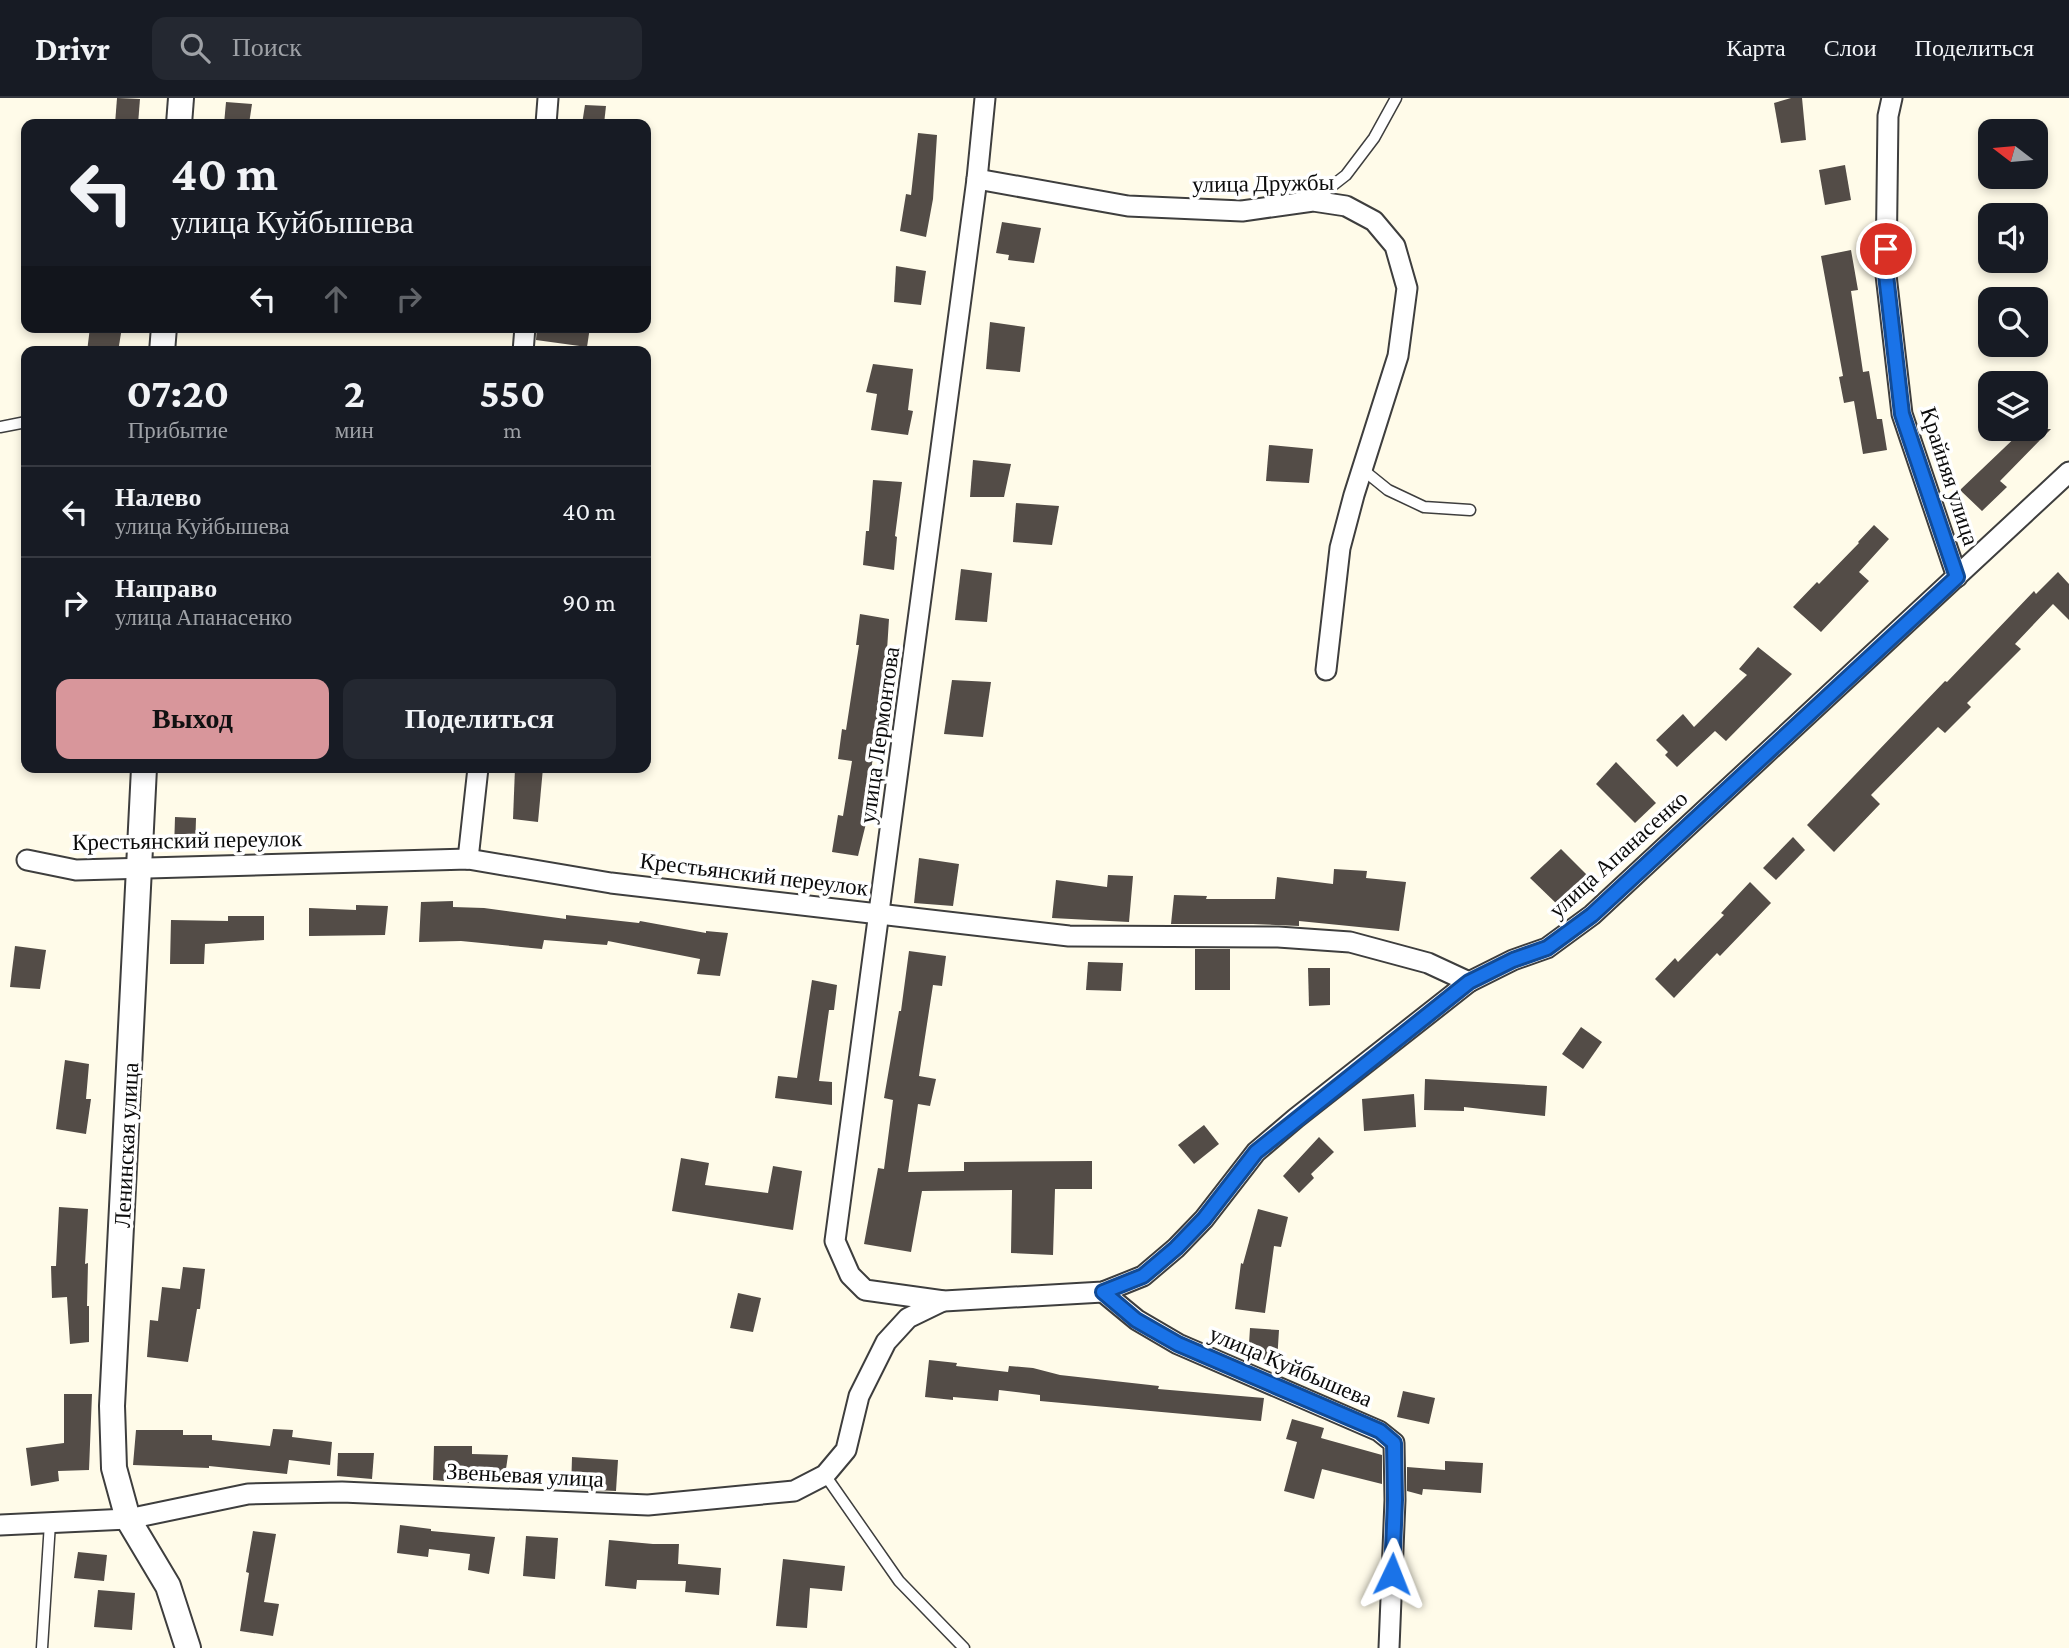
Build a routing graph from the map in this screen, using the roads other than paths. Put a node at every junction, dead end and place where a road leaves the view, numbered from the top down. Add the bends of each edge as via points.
1 (181, 98) edge
2 (548, 98) edge
3 (985, 98) edge
4 (1396, 98) edge
5 (1892, 98) edge
6 (179, 119) edge
7 (546, 119) edge
8 (978, 179) junction
9 (1313, 201) junction
10 (21, 423) edge
11 (0, 427) edge
12 (1362, 470) junction
13 (2069, 471) edge
14 (1470, 510) dead end
15 (1957, 577) junction
16 (1326, 670) dead end
17 (144, 773) edge
18 (477, 773) edge
19 (468, 859) junction
20 (27, 860) dead end
21 (140, 867) junction
22 (880, 914) junction
23 (1469, 982) junction
24 (1103, 1292) junction
25 (944, 1301) junction
26 (825, 1475) junction
27 (128, 1519) junction
28 (50, 1523) junction
29 (0, 1525) edge
30 (42, 1648) edge
31 (188, 1648) edge
32 (964, 1648) edge
33 (1389, 1648) edge

1 - 6 street
2 - 7 street
3 - 8 street, улица Лермонтова
4 - 9 lane via 1346,175
5 - 15 street, Крайняя улица via 1886,275 1902,414
8 - 9 street, улица Дружбы via 1128,206 1242,211
8 - 22 street, улица Лермонтова
9 - 12 street, улица Дружбы via 1346,206 1374,221 1395,246 1407,288 1398,356
10 - 11 lane
12 - 14 lane via 1388,490 1424,507
12 - 16 street, улица Дружбы via 1340,548
13 - 15 street, улица Апанасенко
15 - 23 street, улица Апанасенко via 1592,915 1547,948
17 - 21 street, Ленинская улица
18 - 19 street
19 - 21 street, Крестьянский переулок
19 - 22 street, Крестьянский переулок via 611,883
20 - 21 street, Крестьянский переулок via 76,870
21 - 27 street, Ленинская улица via 113,1406 114,1468
22 - 23 street, Крестьянский переулок via 1069,936 1350,942 1428,963
22 - 25 street, улица Лермонтова via 835,1241 850,1275 865,1290
23 - 24 street, улица Апанасенко via 1256,1152 1204,1219 1143,1276
24 - 25 street, улица Апанасенко
24 - 33 street, улица Куйбышева via 1136,1320 1178,1344 1380,1431 1394,1443
25 - 26 street, Звеньевая улица via 908,1318 886,1342 859,1396 846,1450
26 - 27 street, Звеньевая улица via 794,1491 648,1506 342,1492 248,1494
26 - 32 lane via 899,1581
27 - 28 street, Звеньевая улица
27 - 31 street, Ленинская улица via 167,1586
28 - 29 street, Звеньевая улица
28 - 30 lane

